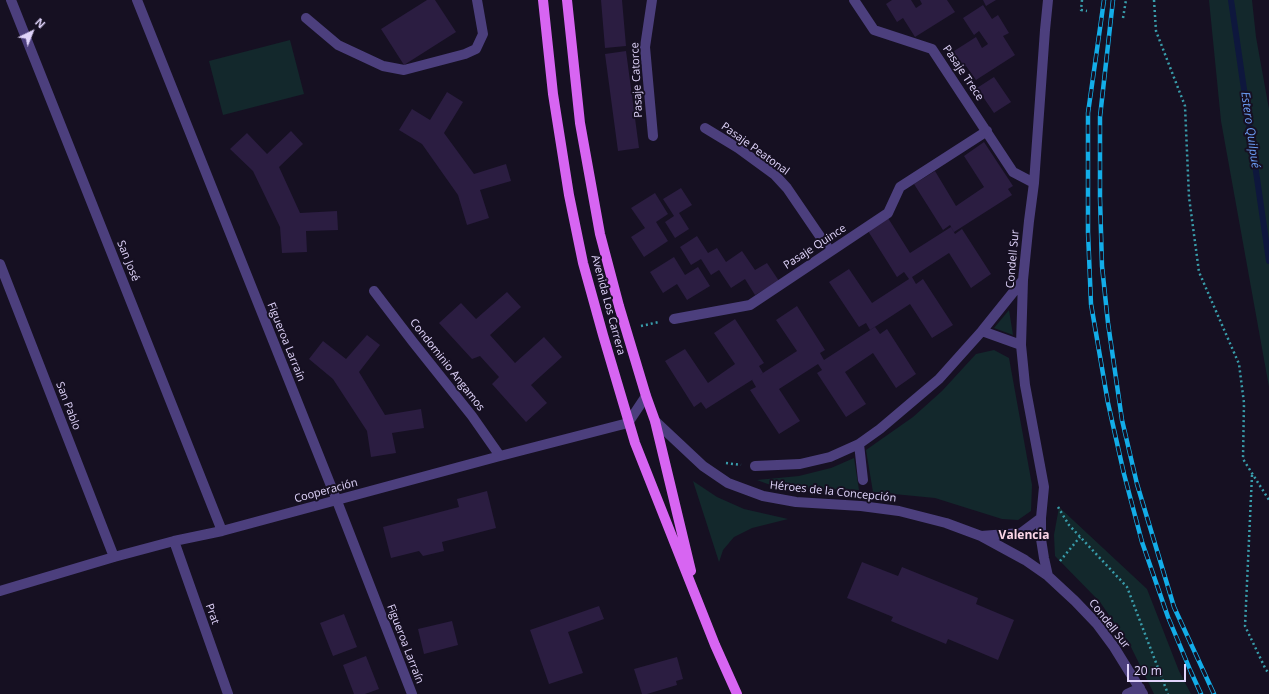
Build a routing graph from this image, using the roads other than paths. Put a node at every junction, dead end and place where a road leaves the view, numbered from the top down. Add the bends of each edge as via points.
1 (11, 0) edge
2 (136, 0) edge
3 (477, 0) edge
4 (543, 0) edge
5 (567, 0) edge
6 (652, 0) edge
7 (854, 0) edge
8 (1048, 0) edge
9 (306, 18) dead end
10 (705, 128) dead end
11 (987, 131) junction
12 (652, 136) dead end
13 (1034, 183) junction
14 (830, 251) junction
15 (0, 264) edge
16 (1023, 280) junction
17 (374, 291) dead end
18 (674, 319) road end
19 (982, 331) junction
20 (1021, 345) junction
21 (646, 396) junction
22 (655, 421) junction
23 (628, 423) junction
24 (858, 444) junction
25 (500, 456) junction
26 (755, 466) dead end
27 (864, 480) dead end
28 (337, 501) junction
29 (1041, 518) junction
30 (222, 531) junction
31 (981, 536) junction
32 (174, 541) junction
33 (114, 557) junction
34 (1048, 576) junction
35 (0, 591) edge
36 (699, 604) junction
37 (1141, 691) edge
38 (228, 694) edge
39 (412, 694) edge
40 (737, 694) edge
41 (1128, 694) edge

1 - 30 street, San José
2 - 28 street, Figueroa Larraín
3 - 9 street via 483,34 476,49 404,70 383,66 338,45
4 - 23 main road, Avenida Los Carrera via 553,94 569,195 593,301
5 - 21 main road, Avenida Los Carrera via 580,124 598,227
6 - 12 street, Pasaje Catorce via 645,47
7 - 11 street, Pasaje Trece via 874,30 932,49
8 - 13 street, Condell Sur
10 - 14 street, Pasaje Peatonal via 775,175 787,188
11 - 13 street, Pasaje Trece via 1013,172
11 - 14 street, Pasaje Quince via 900,187 888,213
13 - 16 street, Condell Sur
14 - 18 street, Pasaje Quince via 750,305
15 - 33 street, San Pablo
16 - 19 street, Héroes de la Concepción
16 - 20 street, Condell Sur
17 - 25 street, Condominio Angamos via 472,416
19 - 20 street
19 - 24 street, Héroes de la Concepción via 939,379 880,429
20 - 29 street, Condell Sur via 1025,385 1044,487
21 - 22 main road, Avenida Los Carrera
21 - 23 street
22 - 31 street, Héroes de la Concepción via 703,466 728,482 763,496 796,502 898,511 946,523
22 - 36 main road, Avenida Los Carrera
23 - 25 street, Cooperación
23 - 36 main road, Avenida Los Carrera
24 - 26 street, Héroes de la Concepción via 830,457 800,464
24 - 27 street, Héroes de la Concepción
25 - 28 street, Cooperación
28 - 30 street, Cooperación
28 - 39 street, Figueroa Larraín
29 - 31 street via 1021,533
29 - 34 street, Condell Sur via 1041,539
30 - 32 street, Cooperación
31 - 34 street, Condell Sur
32 - 33 street, Cooperación
32 - 38 street, Prat
33 - 35 street, Cooperación
34 - 37 street, Condell Sur via 1097,624
36 - 40 main road, Avenida Los Carrera
37 - 41 street

